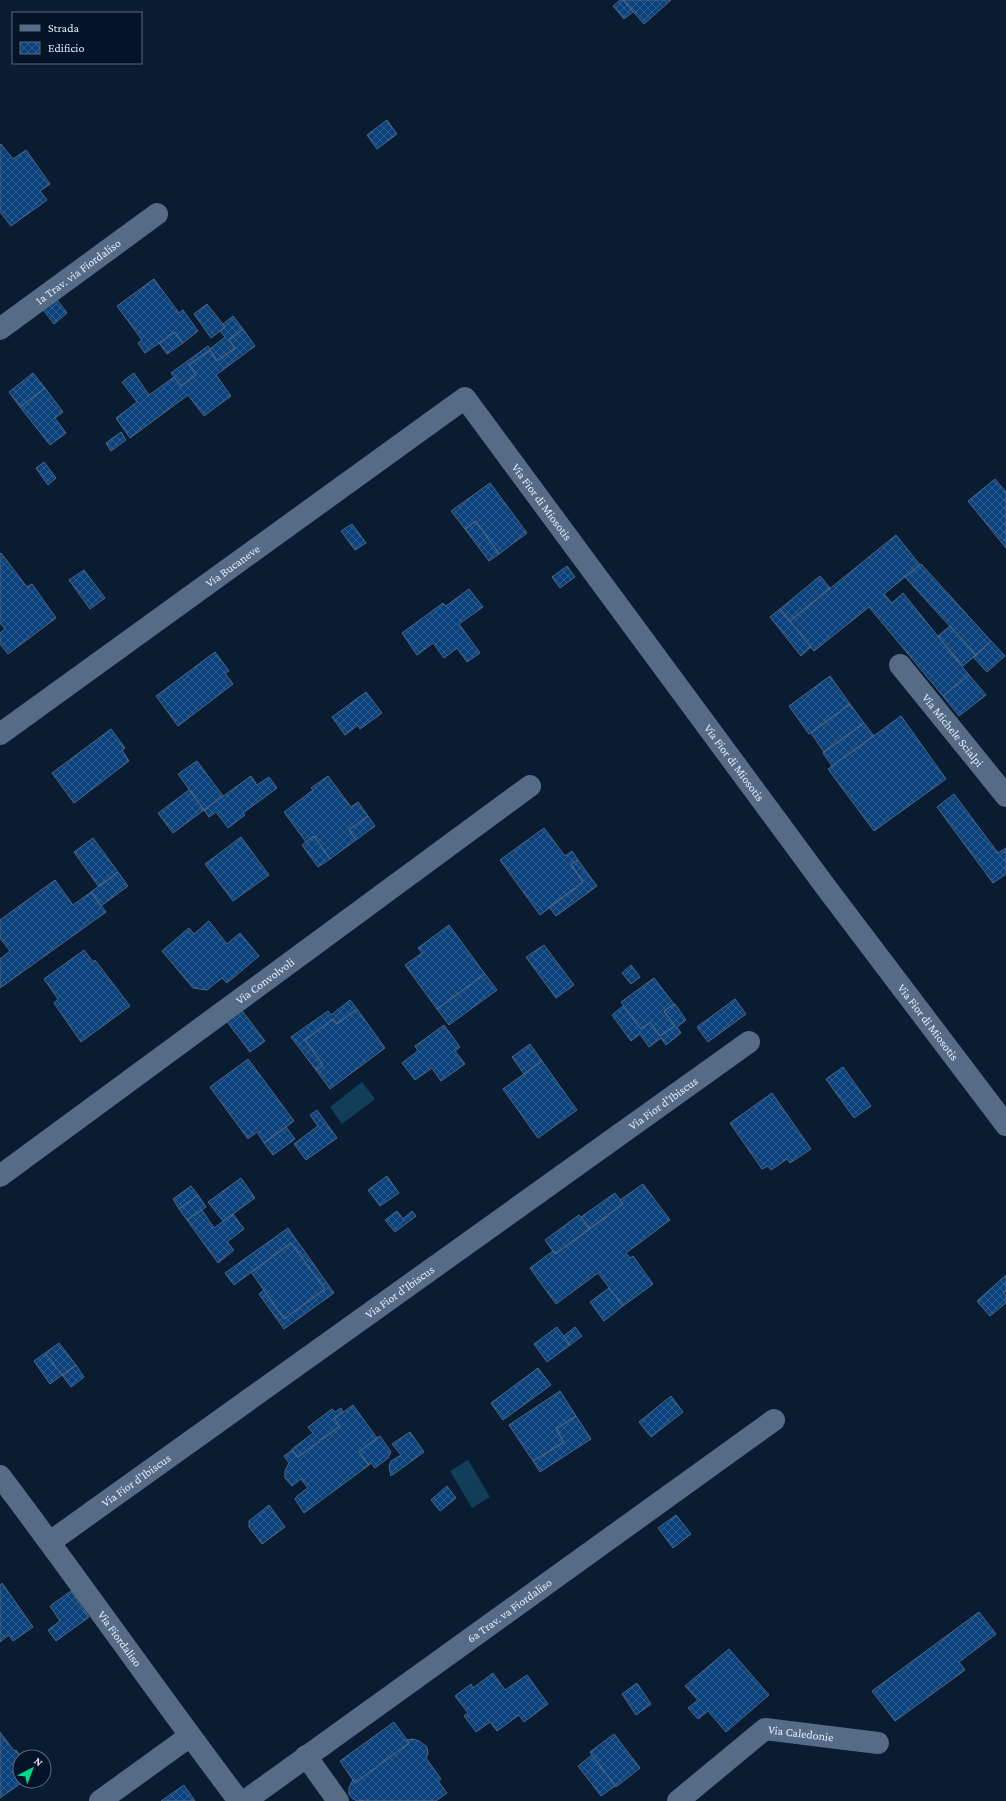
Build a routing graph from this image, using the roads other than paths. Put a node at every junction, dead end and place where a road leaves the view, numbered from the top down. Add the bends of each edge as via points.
1 (157, 214) dead end
2 (0, 329) edge
3 (465, 398) joint
4 (900, 665) dead end
5 (0, 734) edge
6 (530, 786) dead end
7 (1006, 796) edge
8 (750, 1042) dead end
9 (1006, 1125) edge
10 (0, 1176) edge
11 (774, 1420) dead end
12 (0, 1476) edge
13 (50, 1542) junction
14 (190, 1736) junction
15 (878, 1743) dead end
16 (306, 1756) junction
17 (100, 1801) edge
18 (239, 1801) edge
19 (245, 1801) edge
20 (338, 1801) edge
21 (678, 1801) edge

1 - 2 street, 1a Trav. via Fiordaliso
3 - 5 street, Via Bucaneve
3 - 9 street, Via Fior di Miosotis via 828,890
4 - 7 street, Via Michele Scialpi
6 - 10 street, Via Convolvoli
8 - 13 street, Via Fior d'Ibiscus
11 - 16 street, 6a Trav. va Fiordaliso
12 - 13 street, Via Fiordaliso
13 - 14 street, Via Fiordaliso
14 - 17 street
14 - 18 street, Via Fiordaliso
15 - 21 street, Via Caledonie via 765,1729
16 - 19 street, 6a Trav. va Fiordaliso
16 - 20 street

